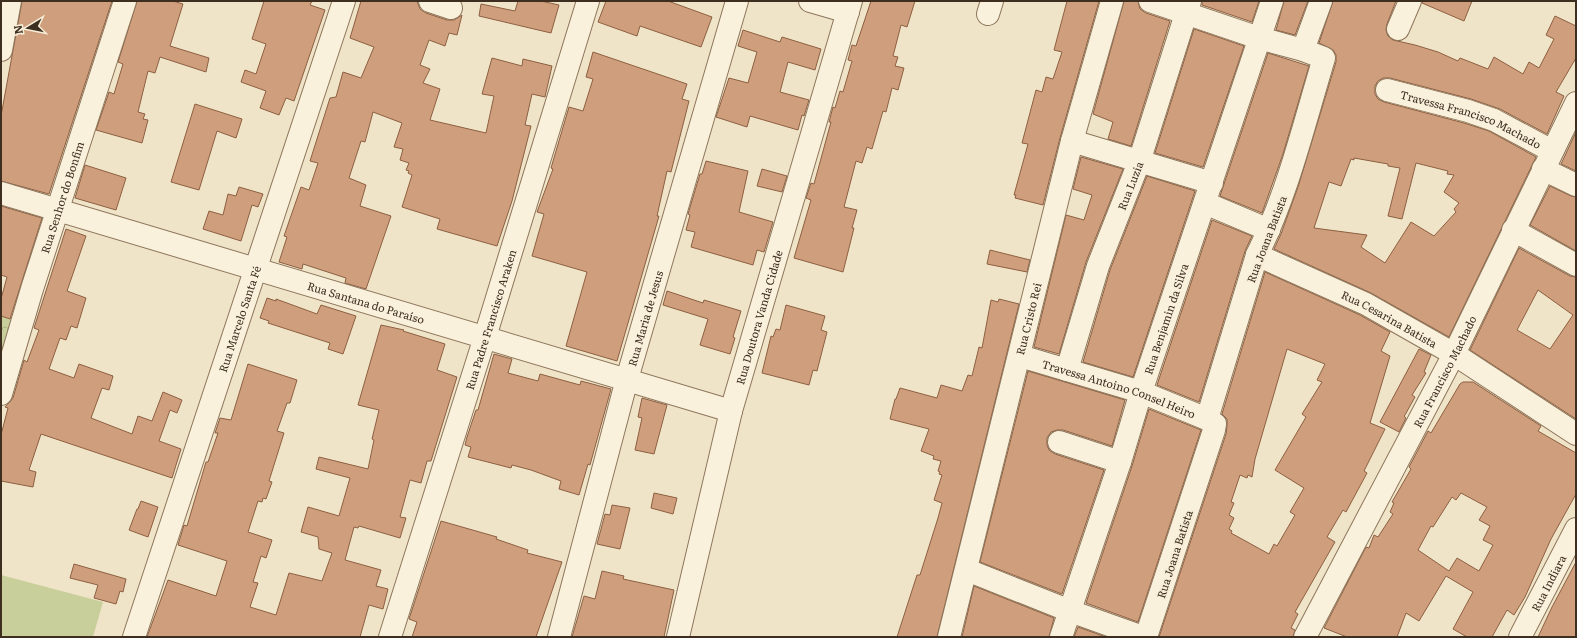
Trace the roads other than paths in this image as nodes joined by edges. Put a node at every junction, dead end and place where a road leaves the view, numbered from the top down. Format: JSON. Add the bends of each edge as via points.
{"nodes":[{"id":1,"x":10,"y":1,"type":"edge"},
{"id":2,"x":126,"y":1,"type":"edge"},
{"id":3,"x":344,"y":1,"type":"edge"},
{"id":4,"x":430,"y":1,"type":"edge"},
{"id":5,"x":588,"y":1,"type":"edge"},
{"id":6,"x":737,"y":1,"type":"edge"},
{"id":7,"x":810,"y":1,"type":"edge"},
{"id":8,"x":1112,"y":1,"type":"edge"},
{"id":9,"x":1150,"y":1,"type":"edge"},
{"id":10,"x":1272,"y":1,"type":"edge"},
{"id":11,"x":1321,"y":1,"type":"edge"},
{"id":12,"x":1410,"y":1,"type":"edge"},
{"id":13,"x":850,"y":6,"type":"edge"},
{"id":14,"x":1188,"y":7,"type":"edge"},
{"id":15,"x":451,"y":8,"type":"dead end"},
{"id":16,"x":1398,"y":29,"type":"dead end"},
{"id":17,"x":1259,"y":38,"type":"junction"},
{"id":18,"x":1,"y":50,"type":"edge"},
{"id":19,"x":1303,"y":50,"type":"junction"},
{"id":20,"x":1387,"y":90,"type":"dead end"},
{"id":21,"x":1576,"y":103,"type":"edge"},
{"id":22,"x":1072,"y":141,"type":"junction"},
{"id":23,"x":1548,"y":160,"type":"junction"},
{"id":24,"x":1139,"y":162,"type":"junction"},
{"id":25,"x":1212,"y":183,"type":"junction"},
{"id":26,"x":1576,"y":185,"type":"edge"},
{"id":27,"x":1,"y":193,"type":"edge"},
{"id":28,"x":1205,"y":204,"type":"junction"},
{"id":29,"x":59,"y":209,"type":"junction"},
{"id":30,"x":1269,"y":230,"type":"junction"},
{"id":31,"x":1513,"y":230,"type":"junction"},
{"id":32,"x":1257,"y":255,"type":"junction"},
{"id":33,"x":1576,"y":265,"type":"edge"},
{"id":34,"x":256,"y":269,"type":"junction"},
{"id":35,"x":485,"y":337,"type":"junction"},
{"id":36,"x":1454,"y":354,"type":"junction"},
{"id":37,"x":1020,"y":356,"type":"junction"},
{"id":38,"x":1067,"y":370,"type":"junction"},
{"id":39,"x":627,"y":379,"type":"junction"},
{"id":40,"x":1140,"y":392,"type":"junction"},
{"id":41,"x":1,"y":394,"type":"edge"},
{"id":42,"x":731,"y":410,"type":"junction"},
{"id":43,"x":1211,"y":423,"type":"junction"},
{"id":44,"x":1576,"y":434,"type":"edge"},
{"id":45,"x":1059,"y":442,"type":"dead end"},
{"id":46,"x":1120,"y":462,"type":"junction"},
{"id":47,"x":1576,"y":529,"type":"edge"},
{"id":48,"x":967,"y":570,"type":"junction"},
{"id":49,"x":1070,"y":611,"type":"junction"},
{"id":50,"x":134,"y":637,"type":"edge"},
{"id":51,"x":390,"y":637,"type":"edge"},
{"id":52,"x":559,"y":637,"type":"edge"},
{"id":53,"x":678,"y":637,"type":"edge"},
{"id":54,"x":950,"y":637,"type":"edge"},
{"id":55,"x":1061,"y":637,"type":"edge"},
{"id":56,"x":1143,"y":637,"type":"edge"},
{"id":57,"x":1146,"y":637,"type":"edge"},
{"id":58,"x":1306,"y":637,"type":"edge"},
{"id":59,"x":1520,"y":637,"type":"edge"}],
"edges":[{"from":1,"to":18,"type":"street"},
{"from":2,"to":29,"type":"street","name":"Rua Senhor do Bonfim"},
{"from":3,"to":34,"type":"street","name":"Rua Marcelo Santa Fé"},
{"from":4,"to":15,"type":"street"},
{"from":5,"to":35,"type":"street","name":"Rua Padre Francisco Araken"},
{"from":6,"to":39,"type":"street","name":"Rua Maria de Jesus"},
{"from":7,"to":13,"type":"street"},
{"from":8,"to":22,"type":"street","name":"Rua Cristo Rei"},
{"from":9,"to":14,"type":"street"},
{"from":10,"to":17,"type":"street","name":"Rua Benjamin da Silva"},
{"from":11,"to":19,"type":"street"},
{"from":12,"to":16,"type":"street"},
{"from":13,"to":42,"type":"street","name":"Rua Doutora Vanda Cidade"},
{"from":14,"to":17,"type":"street"},
{"from":14,"to":24,"type":"street","name":"Rua Luzia"},
{"from":17,"to":19,"type":"street"},
{"from":17,"to":25,"type":"street","name":"Rua Benjamin da Silva"},
{"from":19,"to":30,"type":"street","name":"Rua Joana Batista","via":[[1324,58],[1281,200]]},
{"from":20,"to":23,"type":"street","name":"Travessa Francisco Machado","via":[[1494,120]]},
{"from":21,"to":23,"type":"street","name":"Rua Francisco Machado"},
{"from":22,"to":24,"type":"street"},
{"from":22,"to":37,"type":"street","name":"Rua Cristo Rei"},
{"from":23,"to":26,"type":"street","name":"Travessa Francisco Machado"},
{"from":23,"to":31,"type":"street","name":"Rua Francisco Machado"},
{"from":24,"to":25,"type":"street"},
{"from":24,"to":38,"type":"street","name":"Rua Luzia","via":[[1098,266]]},
{"from":25,"to":28,"type":"street","name":"Rua Benjamin da Silva"},
{"from":27,"to":29,"type":"street","name":"Rua Santana do Paraíso"},
{"from":28,"to":30,"type":"street"},
{"from":28,"to":40,"type":"street","name":"Rua Benjamin da Silva"},
{"from":29,"to":34,"type":"street","name":"Rua Santana do Paraíso"},
{"from":29,"to":41,"type":"street","name":"Rua Senhor do Bonfim"},
{"from":30,"to":32,"type":"street","name":"Rua Joana Batista"},
{"from":31,"to":33,"type":"street"},
{"from":31,"to":36,"type":"street","name":"Rua Francisco Machado"},
{"from":32,"to":36,"type":"street","name":"Rua Cesarina Batista","via":[[1366,304]]},
{"from":32,"to":43,"type":"street","name":"Rua Joana Batista"},
{"from":34,"to":35,"type":"street","name":"Rua Santana do Paraíso"},
{"from":34,"to":50,"type":"street","name":"Rua Marcelo Santa Fé"},
{"from":35,"to":39,"type":"street","name":"Rua Santana do Paraíso"},
{"from":35,"to":51,"type":"street","name":"Rua Padre Francisco Araken"},
{"from":36,"to":44,"type":"street","name":"Rua Cesarina Batista"},
{"from":36,"to":58,"type":"street","name":"Rua Francisco Machado"},
{"from":37,"to":38,"type":"street","name":"Travessa Antoino Consel Heiro"},
{"from":37,"to":48,"type":"street","name":"Rua Cristo Rei"},
{"from":38,"to":40,"type":"street","name":"Travessa Antoino Consel Heiro"},
{"from":39,"to":42,"type":"street","name":"Rua Santana do Paraíso"},
{"from":39,"to":52,"type":"street","name":"Rua Maria de Jesus"},
{"from":40,"to":43,"type":"street","name":"Travessa Antoino Consel Heiro"},
{"from":40,"to":46,"type":"street","name":"Rua Benjamin da Silva"},
{"from":42,"to":53,"type":"street","name":"Rua Doutora Vanda Cidade"},
{"from":43,"to":57,"type":"street","name":"Rua Joana Batista"},
{"from":45,"to":46,"type":"street"},
{"from":46,"to":49,"type":"street","name":"Rua Benjamin da Silva"},
{"from":47,"to":59,"type":"street","name":"Rua Indiara"},
{"from":48,"to":49,"type":"street"},
{"from":48,"to":54,"type":"street","name":"Rua Cristo Rei"},
{"from":49,"to":55,"type":"street","name":"Rua Benjamin da Silva"},
{"from":49,"to":56,"type":"street"}]}
